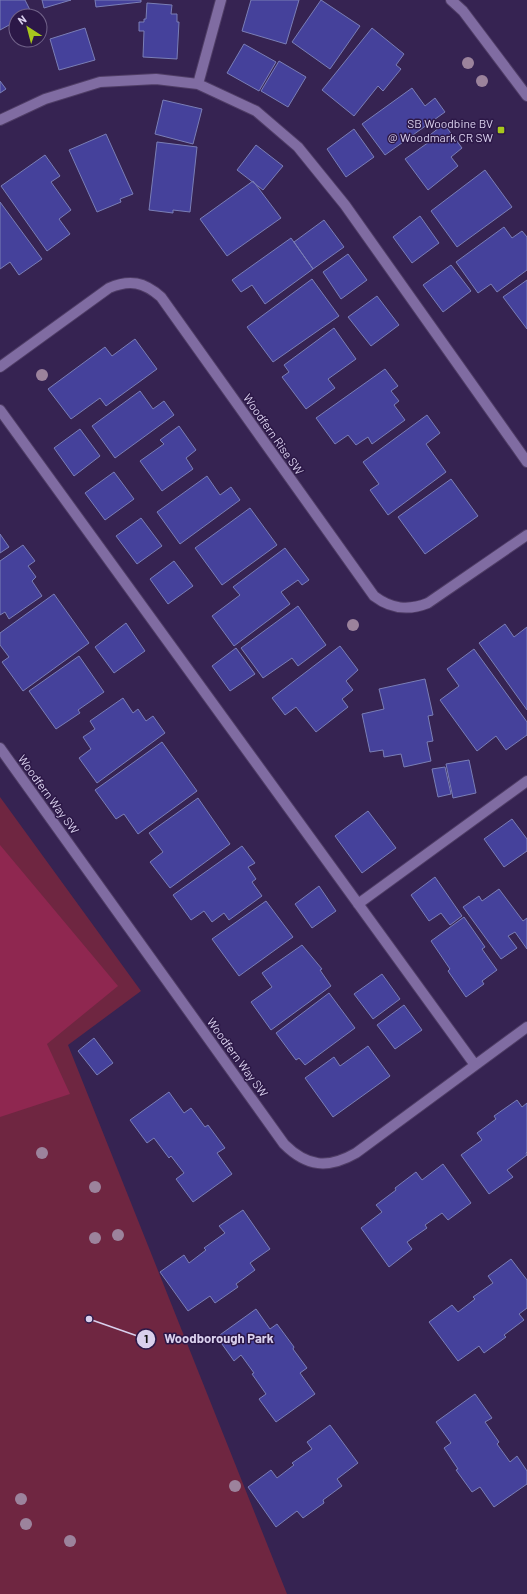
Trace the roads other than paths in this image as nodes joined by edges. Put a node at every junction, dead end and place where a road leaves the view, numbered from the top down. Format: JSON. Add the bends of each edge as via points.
{"nodes":[{"id":1,"x":221,"y":0,"type":"edge"},
{"id":2,"x":451,"y":0,"type":"edge"},
{"id":3,"x":198,"y":84,"type":"junction"},
{"id":4,"x":527,"y":96,"type":"edge"},
{"id":5,"x":0,"y":120,"type":"edge"},
{"id":6,"x":0,"y":367,"type":"edge"},
{"id":7,"x":0,"y":410,"type":"edge"},
{"id":8,"x":527,"y":462,"type":"edge"},
{"id":9,"x":527,"y":535,"type":"edge"},
{"id":10,"x":0,"y":748,"type":"edge"},
{"id":11,"x":527,"y":781,"type":"edge"},
{"id":12,"x":358,"y":904,"type":"junction"},
{"id":13,"x":527,"y":1027,"type":"edge"},
{"id":14,"x":475,"y":1065,"type":"junction"}],
"edges":[{"from":1,"to":3,"type":"street"},
{"from":2,"to":4,"type":"street","via":[[463,11]]},
{"from":3,"to":5,"type":"street","via":[[156,79],[100,82],[45,99]]},
{"from":3,"to":8,"type":"street","via":[[256,111],[298,147],[345,206]]},
{"from":6,"to":9,"type":"street","name":"Woodfern Rise SW","via":[[109,288],[126,283],[139,284],[151,288],[161,297],[374,596],[382,603],[405,609],[428,604]]},
{"from":7,"to":12,"type":"street"},
{"from":10,"to":14,"type":"street","name":"Woodfern Way SW","via":[[284,1144],[293,1153],[317,1164],[331,1164],[344,1160]]},
{"from":11,"to":12,"type":"street"},
{"from":12,"to":14,"type":"street"},
{"from":13,"to":14,"type":"street","name":"Woodfern Way SW"}]}
